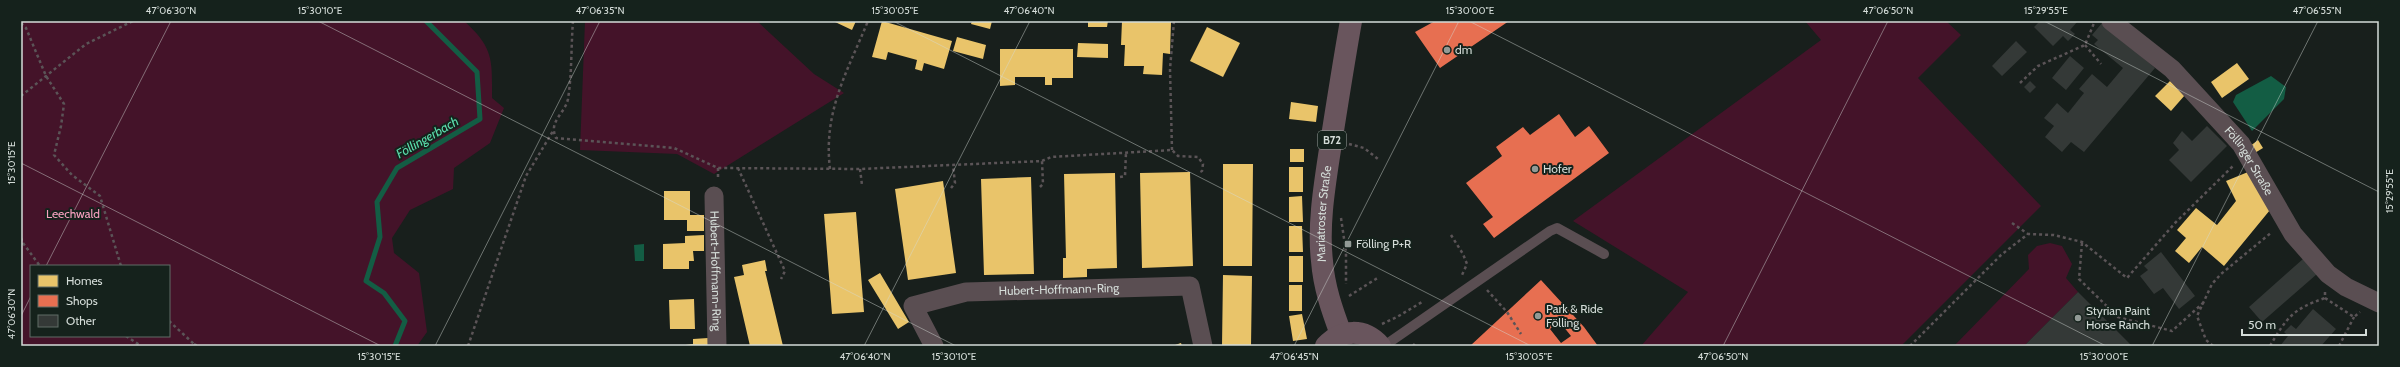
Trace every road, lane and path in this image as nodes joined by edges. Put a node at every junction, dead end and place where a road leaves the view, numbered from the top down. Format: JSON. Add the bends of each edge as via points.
{"nodes":[{"id":1,"x":133,"y":21,"type":"edge"},
{"id":2,"x":573,"y":21,"type":"edge"},
{"id":3,"x":868,"y":21,"type":"edge"},
{"id":4,"x":1174,"y":21,"type":"edge"},
{"id":5,"x":1351,"y":21,"type":"edge"},
{"id":6,"x":2094,"y":21,"type":"edge"},
{"id":7,"x":2110,"y":21,"type":"edge"},
{"id":8,"x":21,"y":23,"type":"edge"},
{"id":9,"x":2085,"y":45,"type":"junction"},
{"id":10,"x":2101,"y":64,"type":"dead end"},
{"id":11,"x":46,"y":76,"type":"junction"},
{"id":12,"x":2020,"y":83,"type":"dead end"},
{"id":13,"x":21,"y":96,"type":"edge"},
{"id":14,"x":553,"y":131,"type":"junction"},
{"id":15,"x":1332,"y":139,"type":"junction"},
{"id":16,"x":1172,"y":150,"type":"junction"},
{"id":17,"x":1126,"y":153,"type":"junction"},
{"id":18,"x":2247,"y":155,"type":"junction"},
{"id":19,"x":1378,"y":159,"type":"dead end"},
{"id":20,"x":1042,"y":161,"type":"junction"},
{"id":21,"x":953,"y":166,"type":"junction"},
{"id":22,"x":738,"y":168,"type":"junction"},
{"id":23,"x":830,"y":168,"type":"junction"},
{"id":24,"x":860,"y":169,"type":"junction"},
{"id":25,"x":1198,"y":173,"type":"dead end"},
{"id":26,"x":1120,"y":178,"type":"dead end"},
{"id":27,"x":862,"y":184,"type":"dead end"},
{"id":28,"x":1040,"y":187,"type":"dead end"},
{"id":29,"x":951,"y":188,"type":"dead end"},
{"id":30,"x":714,"y":196,"type":"dead end"},
{"id":31,"x":1340,"y":216,"type":"dead end"},
{"id":32,"x":2286,"y":221,"type":"junction"},
{"id":33,"x":2012,"y":223,"type":"dead end"},
{"id":34,"x":2028,"y":234,"type":"junction"},
{"id":35,"x":1450,"y":235,"type":"dead end"},
{"id":36,"x":21,"y":238,"type":"edge"},
{"id":37,"x":2082,"y":242,"type":"junction"},
{"id":38,"x":22,"y":243,"type":"edge"},
{"id":39,"x":1604,"y":254,"type":"dead end"},
{"id":40,"x":39,"y":265,"type":"edge"},
{"id":41,"x":121,"y":265,"type":"edge"},
{"id":42,"x":1379,"y":277,"type":"dead end"},
{"id":43,"x":1458,"y":278,"type":"dead end"},
{"id":44,"x":781,"y":279,"type":"dead end"},
{"id":45,"x":1478,"y":280,"type":"junction"},
{"id":46,"x":1345,"y":287,"type":"dead end"},
{"id":47,"x":1345,"y":294,"type":"dead end"},
{"id":48,"x":1428,"y":298,"type":"dead end"},
{"id":49,"x":2325,"y":298,"type":"dead end"},
{"id":50,"x":2203,"y":303,"type":"junction"},
{"id":51,"x":2379,"y":303,"type":"edge"},
{"id":52,"x":2354,"y":318,"type":"dead end"},
{"id":53,"x":170,"y":322,"type":"edge"},
{"id":54,"x":1521,"y":334,"type":"dead end"},
{"id":55,"x":1378,"y":336,"type":"edge"},
{"id":56,"x":128,"y":337,"type":"edge"},
{"id":57,"x":1334,"y":340,"type":"edge"},
{"id":58,"x":193,"y":345,"type":"edge"},
{"id":59,"x":141,"y":346,"type":"edge"},
{"id":60,"x":198,"y":346,"type":"edge"},
{"id":61,"x":468,"y":346,"type":"edge"},
{"id":62,"x":718,"y":346,"type":"edge"},
{"id":63,"x":934,"y":346,"type":"edge"},
{"id":64,"x":1203,"y":346,"type":"edge"},
{"id":65,"x":1384,"y":346,"type":"edge"},
{"id":66,"x":1910,"y":346,"type":"edge"},
{"id":67,"x":2213,"y":346,"type":"edge"},
{"id":68,"x":2270,"y":346,"type":"edge"},
{"id":69,"x":2338,"y":346,"type":"edge"}],
"edges":[{"from":1,"to":11,"type":"path","via":[[86,44]]},
{"from":2,"to":14,"type":"path","via":[[568,100],[556,120]]},
{"from":3,"to":23,"type":"path","via":[[832,109],[827,146]]},
{"from":4,"to":16,"type":"path","via":[[1170,69]]},
{"from":5,"to":15,"type":"main road","name":"Mariatroster Straße","number":"B72"},
{"from":6,"to":9,"type":"path"},
{"from":7,"to":18,"type":"street","name":"Föllinger Straße","via":[[2172,69]]},
{"from":8,"to":11,"type":"path","via":[[26,28]]},
{"from":9,"to":10,"type":"path"},
{"from":9,"to":12,"type":"path","via":[[2038,66]]},
{"from":11,"to":13,"type":"path"},
{"from":11,"to":41,"type":"path","via":[[64,104],[62,126],[54,155],[72,175],[100,196]]},
{"from":14,"to":22,"type":"path","via":[[556,138],[674,148],[718,168]]},
{"from":14,"to":61,"type":"path","via":[[526,176]]},
{"from":15,"to":19,"type":"path","via":[[1364,148]]},
{"from":15,"to":57,"type":"main road","name":"Mariatroster Straße","number":"B72","via":[[1323,206],[1321,260],[1331,306]]},
{"from":16,"to":17,"type":"path"},
{"from":16,"to":25,"type":"path","via":[[1178,156],[1198,157],[1203,164],[1202,171]]},
{"from":17,"to":20,"type":"path","via":[[1051,157]]},
{"from":17,"to":26,"type":"path","via":[[1125,176]]},
{"from":18,"to":32,"type":"street","name":"Föllinger Straße"},
{"from":18,"to":37,"type":"path","via":[[2226,171],[2175,223],[2127,278]]},
{"from":20,"to":21,"type":"path"},
{"from":20,"to":28,"type":"path","via":[[1043,184]]},
{"from":21,"to":24,"type":"path"},
{"from":21,"to":29,"type":"path","via":[[955,183]]},
{"from":22,"to":23,"type":"path"},
{"from":22,"to":44,"type":"path","via":[[785,271]]},
{"from":23,"to":24,"type":"path"},
{"from":24,"to":27,"type":"path"},
{"from":30,"to":62,"type":"street","name":"Hubert-Hoffmann-Ring"},
{"from":31,"to":46,"type":"path","via":[[1346,252]]},
{"from":32,"to":50,"type":"path","via":[[2221,274],[2212,284]]},
{"from":32,"to":51,"type":"street","name":"Föllinger Straße","via":[[2293,234],[2328,274],[2346,287]]},
{"from":33,"to":34,"type":"path"},
{"from":34,"to":37,"type":"path","via":[[2054,235]]},
{"from":34,"to":66,"type":"path","via":[[2001,255]]},
{"from":35,"to":43,"type":"path","via":[[1467,264],[1463,274]]},
{"from":36,"to":38,"type":"path"},
{"from":37,"to":50,"type":"path","via":[[2079,279],[2118,317],[2172,331]]},
{"from":38,"to":40,"type":"path"},
{"from":39,"to":45,"type":"lane","via":[[1557,228]]},
{"from":42,"to":47,"type":"path","via":[[1349,295],[1346,300]]},
{"from":45,"to":54,"type":"path","via":[[1507,312]]},
{"from":45,"to":65,"type":"lane"},
{"from":48,"to":55,"type":"path","via":[[1398,317]]},
{"from":49,"to":68,"type":"path","via":[[2302,306],[2282,325]]},
{"from":50,"to":67,"type":"path","via":[[2197,316],[2206,340]]},
{"from":52,"to":69,"type":"path"},
{"from":53,"to":58,"type":"path"},
{"from":55,"to":57,"type":"main road","name":"Mariatroster Straße","number":"B72","via":[[1374,339],[1353,332]]},
{"from":56,"to":59,"type":"path"},
{"from":58,"to":60,"type":"path"},
{"from":63,"to":64,"type":"street","name":"Hubert-Hoffmann-Ring","via":[[913,306],[966,292],[1190,286]]}]}
